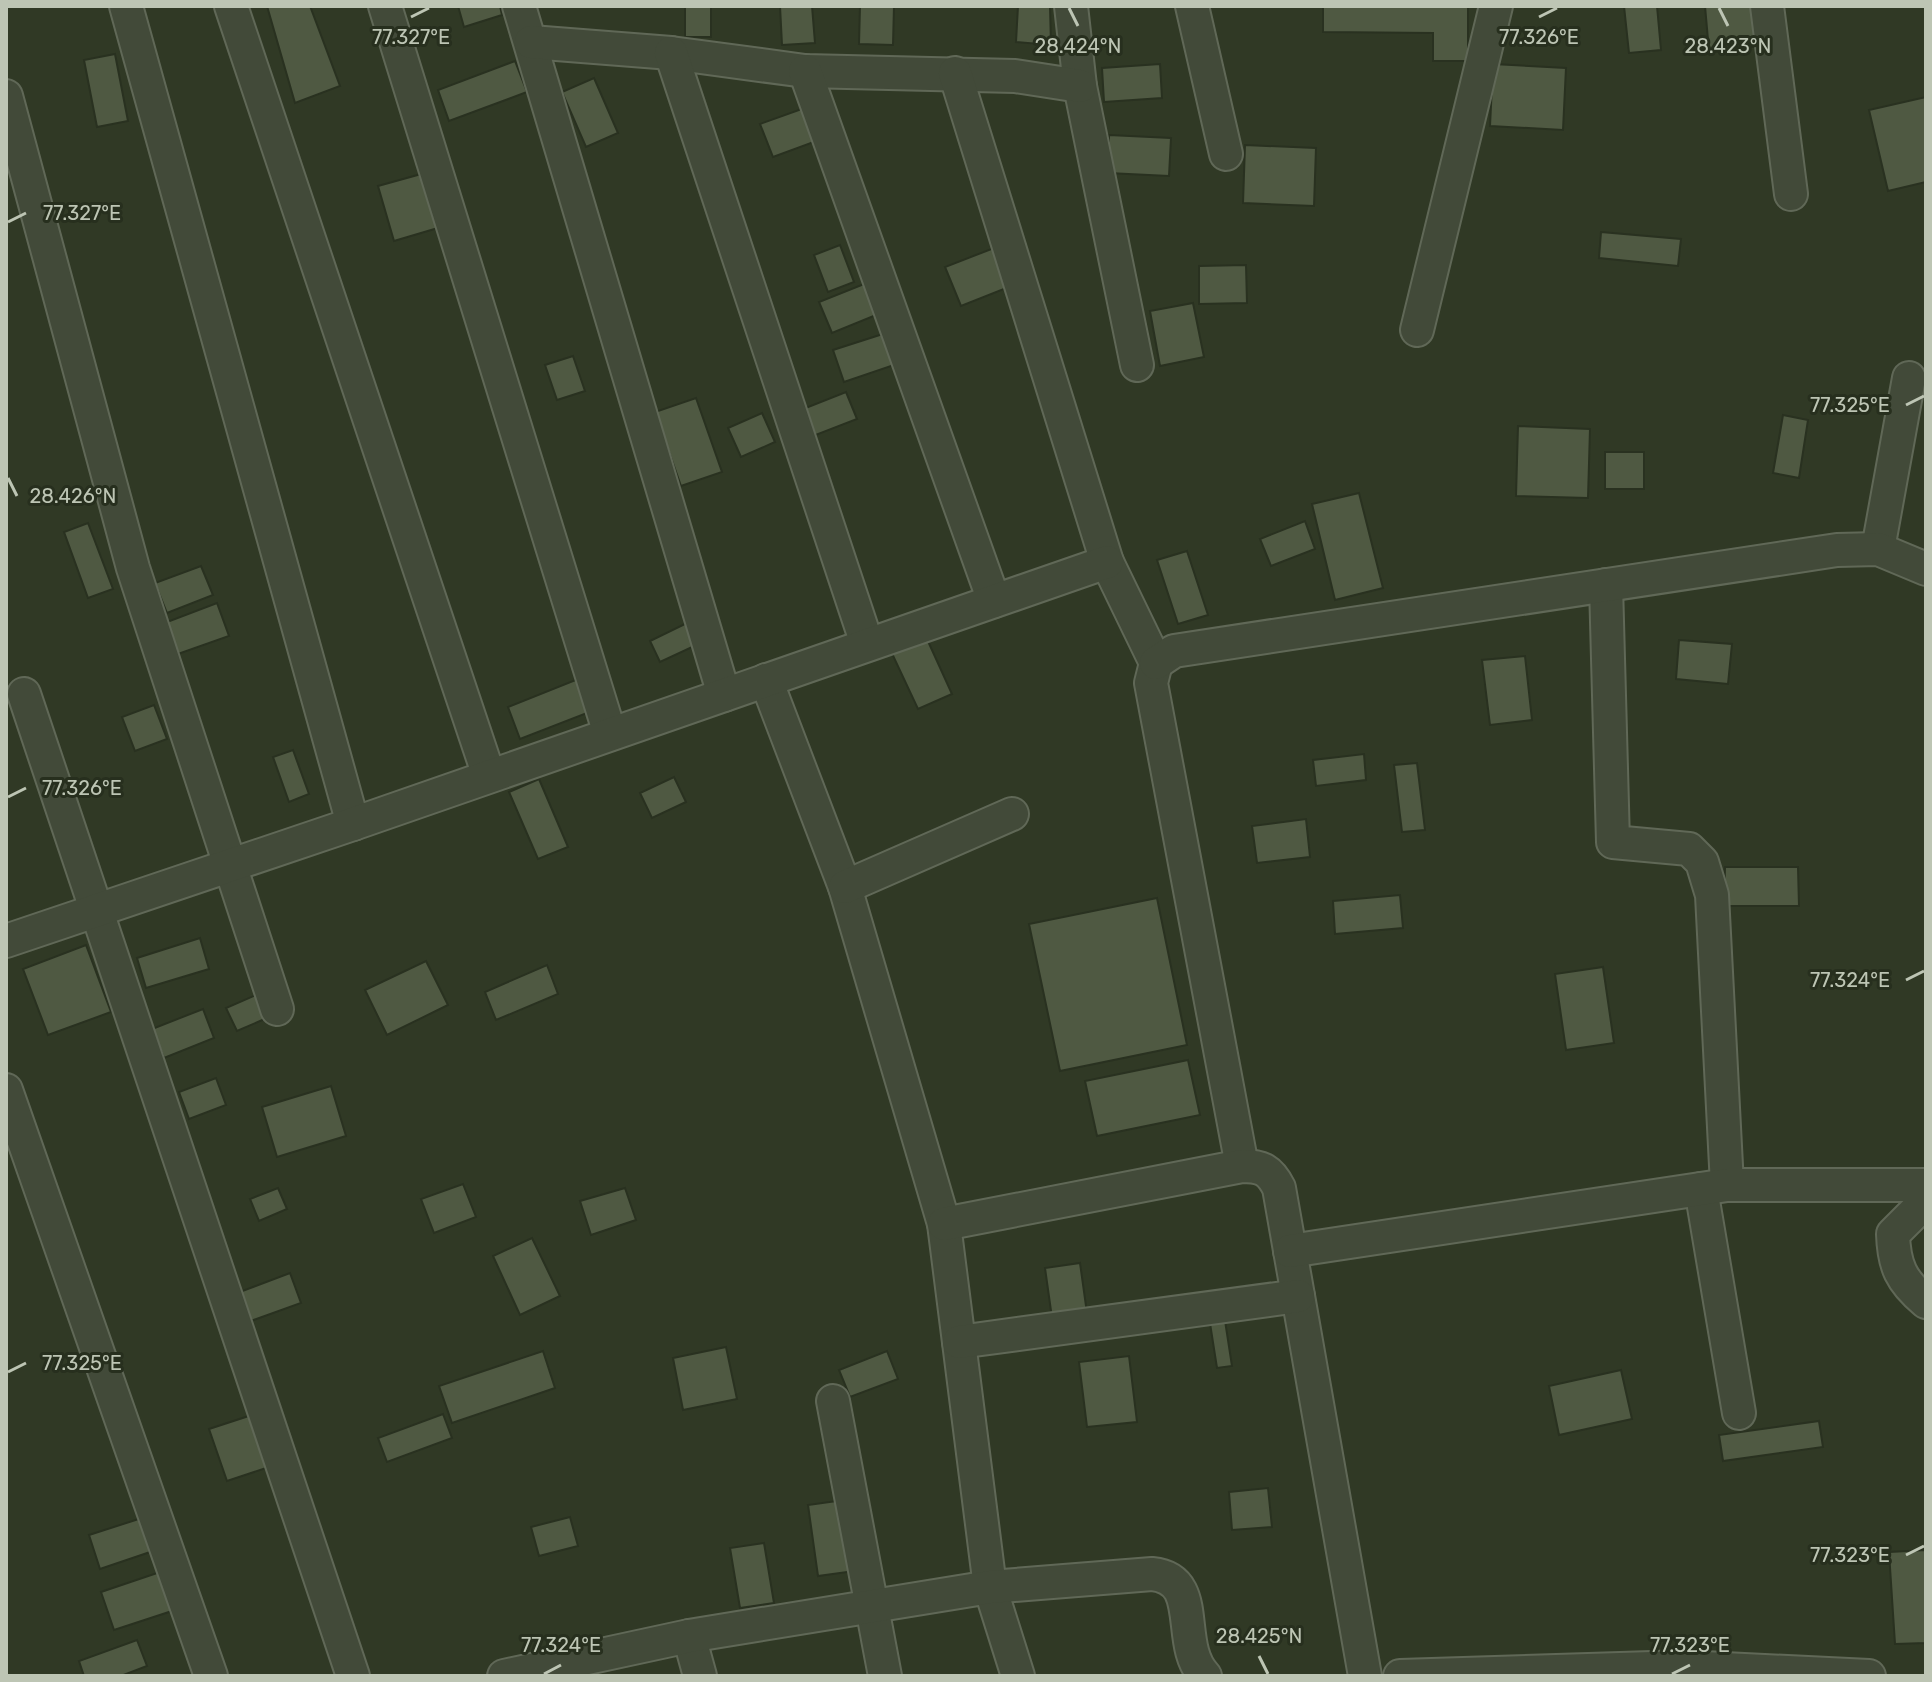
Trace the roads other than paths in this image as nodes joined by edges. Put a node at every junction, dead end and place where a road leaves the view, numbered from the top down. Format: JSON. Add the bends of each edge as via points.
{"nodes":[{"id":1,"x":126,"y":6,"type":"edge"},
{"id":2,"x":231,"y":6,"type":"edge"},
{"id":3,"x":385,"y":6,"type":"edge"},
{"id":4,"x":519,"y":6,"type":"edge"},
{"id":5,"x":1071,"y":6,"type":"edge"},
{"id":6,"x":1192,"y":6,"type":"edge"},
{"id":7,"x":1496,"y":6,"type":"edge"},
{"id":8,"x":1767,"y":6,"type":"edge"},
{"id":9,"x":531,"y":42,"type":"junction"},
{"id":10,"x":671,"y":53,"type":"junction"},
{"id":11,"x":805,"y":71,"type":"junction"},
{"id":12,"x":955,"y":73,"type":"junction"},
{"id":13,"x":1080,"y":86,"type":"junction"},
{"id":14,"x":6,"y":96,"type":"edge"},
{"id":15,"x":1226,"y":154,"type":"dead end"},
{"id":16,"x":1791,"y":194,"type":"dead end"},
{"id":17,"x":1417,"y":330,"type":"dead end"},
{"id":18,"x":1137,"y":365,"type":"dead end"},
{"id":19,"x":1909,"y":378,"type":"dead end"},
{"id":20,"x":1878,"y":549,"type":"junction"},
{"id":21,"x":1107,"y":562,"type":"junction"},
{"id":22,"x":1926,"y":569,"type":"edge"},
{"id":23,"x":1606,"y":585,"type":"junction"},
{"id":24,"x":994,"y":601,"type":"junction"},
{"id":25,"x":867,"y":644,"type":"junction"},
{"id":26,"x":1156,"y":663,"type":"junction"},
{"id":27,"x":766,"y":680,"type":"junction"},
{"id":28,"x":24,"y":694,"type":"dead end"},
{"id":29,"x":724,"y":695,"type":"junction"},
{"id":30,"x":610,"y":734,"type":"junction"},
{"id":31,"x":489,"y":776,"type":"junction"},
{"id":32,"x":1012,"y":814,"type":"dead end"},
{"id":33,"x":353,"y":824,"type":"junction"},
{"id":34,"x":231,"y":866,"type":"junction"},
{"id":35,"x":845,"y":887,"type":"junction"},
{"id":36,"x":94,"y":910,"type":"junction"},
{"id":37,"x":6,"y":941,"type":"edge"},
{"id":38,"x":277,"y":1009,"type":"dead end"},
{"id":39,"x":6,"y":1090,"type":"edge"},
{"id":40,"x":1242,"y":1166,"type":"junction"},
{"id":41,"x":1926,"y":1185,"type":"edge"},
{"id":42,"x":1714,"y":1187,"type":"junction"},
{"id":43,"x":1926,"y":1201,"type":"edge"},
{"id":44,"x":944,"y":1224,"type":"junction"},
{"id":45,"x":1290,"y":1251,"type":"junction"},
{"id":46,"x":1298,"y":1296,"type":"junction"},
{"id":47,"x":1926,"y":1302,"type":"edge"},
{"id":48,"x":959,"y":1342,"type":"junction"},
{"id":49,"x":833,"y":1401,"type":"dead end"},
{"id":50,"x":1739,"y":1413,"type":"dead end"},
{"id":51,"x":990,"y":1587,"type":"junction"},
{"id":52,"x":872,"y":1609,"type":"junction"},
{"id":53,"x":689,"y":1636,"type":"junction"},
{"id":54,"x":211,"y":1676,"type":"edge"},
{"id":55,"x":353,"y":1676,"type":"edge"},
{"id":56,"x":504,"y":1676,"type":"edge"},
{"id":57,"x":700,"y":1676,"type":"edge"},
{"id":58,"x":885,"y":1676,"type":"edge"},
{"id":59,"x":1018,"y":1676,"type":"edge"},
{"id":60,"x":1205,"y":1676,"type":"edge"},
{"id":61,"x":1365,"y":1676,"type":"edge"},
{"id":62,"x":1400,"y":1676,"type":"edge"},
{"id":63,"x":1862,"y":1676,"type":"edge"},
{"id":64,"x":1869,"y":1676,"type":"edge"}],
"edges":[{"from":1,"to":33,"type":"street"},
{"from":2,"to":31,"type":"street"},
{"from":3,"to":30,"type":"street"},
{"from":4,"to":9,"type":"street"},
{"from":5,"to":13,"type":"street"},
{"from":6,"to":15,"type":"street"},
{"from":7,"to":17,"type":"street"},
{"from":8,"to":16,"type":"street"},
{"from":9,"to":10,"type":"street"},
{"from":9,"to":29,"type":"street"},
{"from":10,"to":11,"type":"street"},
{"from":10,"to":25,"type":"street"},
{"from":11,"to":12,"type":"street"},
{"from":11,"to":24,"type":"street"},
{"from":12,"to":13,"type":"street"},
{"from":12,"to":21,"type":"street"},
{"from":13,"to":18,"type":"street"},
{"from":14,"to":34,"type":"street","via":[[133,568]]},
{"from":19,"to":20,"type":"street"},
{"from":20,"to":22,"type":"street"},
{"from":20,"to":23,"type":"street","via":[[1837,550]]},
{"from":21,"to":24,"type":"street"},
{"from":21,"to":26,"type":"street"},
{"from":23,"to":26,"type":"street","via":[[1174,651]]},
{"from":23,"to":42,"type":"street","via":[[1613,842],[1689,849],[1702,862],[1712,895]]},
{"from":24,"to":25,"type":"street"},
{"from":25,"to":27,"type":"street"},
{"from":26,"to":40,"type":"street","via":[[1151,683]]},
{"from":27,"to":29,"type":"street"},
{"from":27,"to":35,"type":"street"},
{"from":28,"to":36,"type":"street"},
{"from":29,"to":30,"type":"street"},
{"from":30,"to":31,"type":"street"},
{"from":31,"to":33,"type":"street"},
{"from":32,"to":35,"type":"street"},
{"from":33,"to":34,"type":"street"},
{"from":34,"to":36,"type":"street"},
{"from":34,"to":38,"type":"street"},
{"from":35,"to":44,"type":"street"},
{"from":36,"to":37,"type":"street"},
{"from":36,"to":55,"type":"street"},
{"from":39,"to":54,"type":"street"},
{"from":40,"to":44,"type":"street"},
{"from":40,"to":45,"type":"street","via":[[1272,1173]]},
{"from":41,"to":42,"type":"street"},
{"from":42,"to":45,"type":"street"},
{"from":42,"to":50,"type":"street"},
{"from":43,"to":47,"type":"street","via":[[1893,1234],[1894,1265],[1906,1286]]},
{"from":44,"to":48,"type":"street"},
{"from":45,"to":46,"type":"street"},
{"from":46,"to":48,"type":"street"},
{"from":46,"to":61,"type":"street"},
{"from":48,"to":51,"type":"street"},
{"from":49,"to":52,"type":"street"},
{"from":51,"to":52,"type":"street"},
{"from":51,"to":59,"type":"street"},
{"from":51,"to":60,"type":"street","via":[[1169,1575],[1185,1601],[1194,1665]]},
{"from":52,"to":53,"type":"street"},
{"from":52,"to":58,"type":"street"},
{"from":53,"to":56,"type":"street"},
{"from":53,"to":57,"type":"street"},
{"from":62,"to":63,"type":"street","via":[[1684,1667]]},
{"from":63,"to":64,"type":"street"}]}
